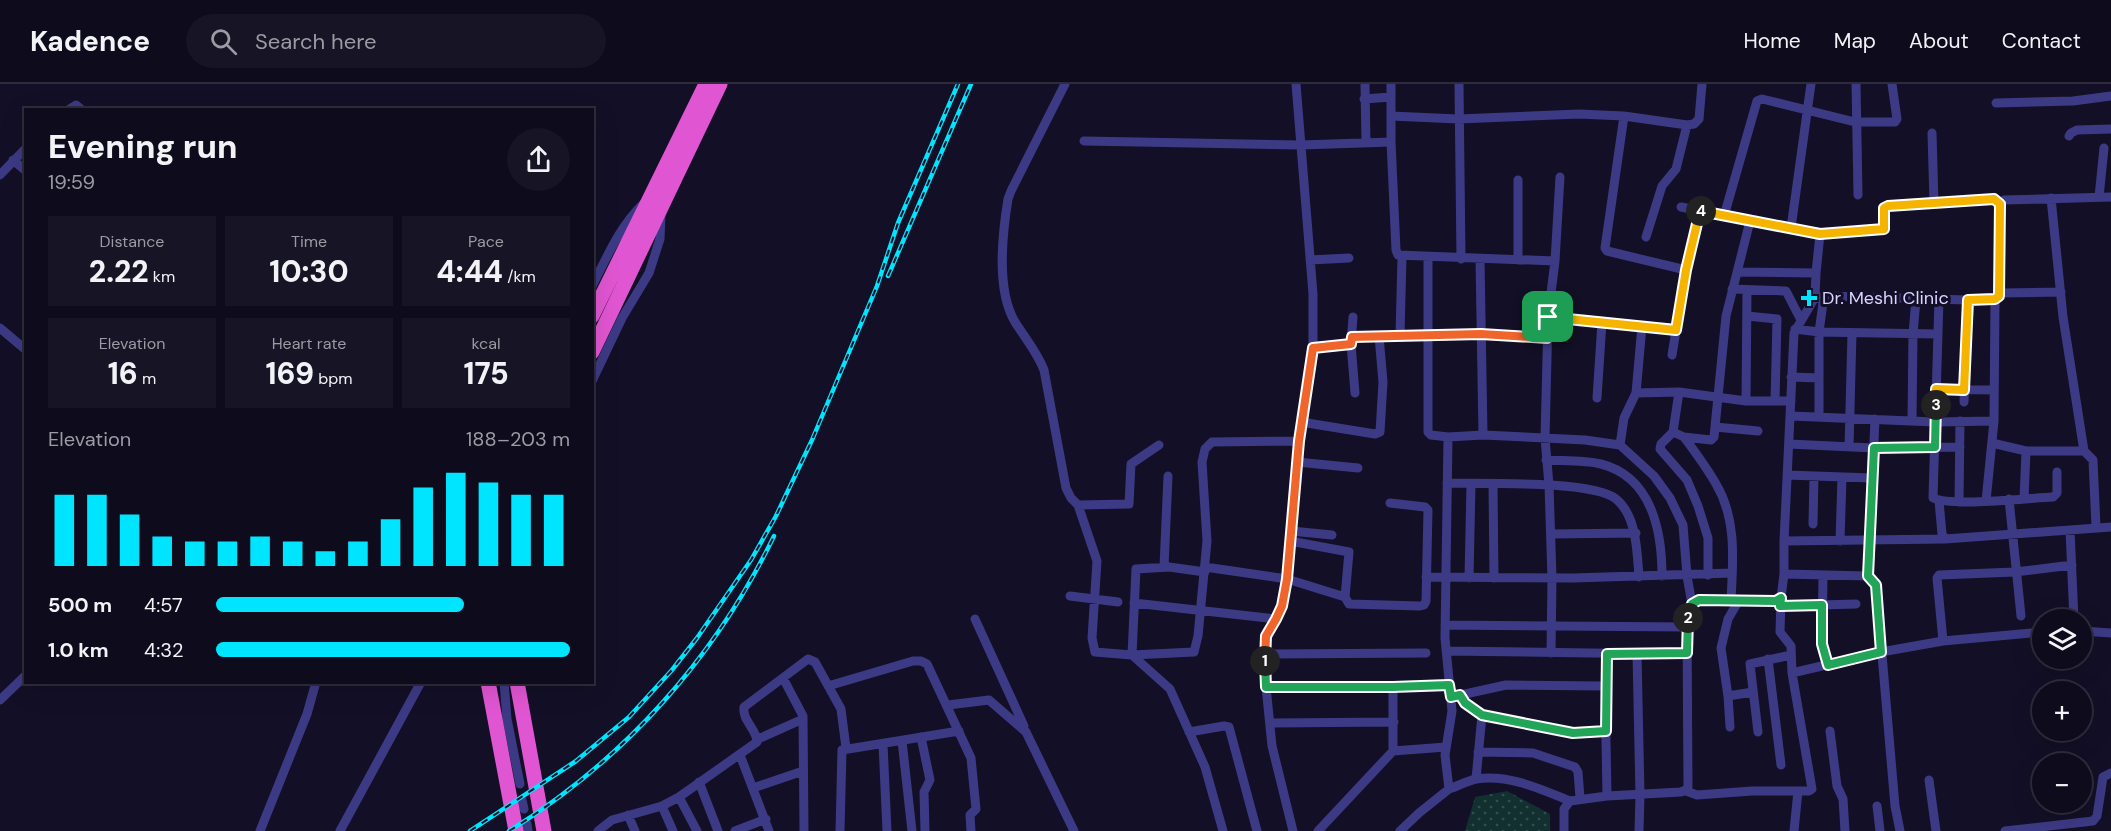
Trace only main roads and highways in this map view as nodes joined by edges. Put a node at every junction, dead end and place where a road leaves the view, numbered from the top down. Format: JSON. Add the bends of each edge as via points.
{"nodes":[{"id":1,"x":706,"y":84,"type":"edge"},
{"id":2,"x":720,"y":84,"type":"edge"},
{"id":3,"x":657,"y":200,"type":"junction"},
{"id":4,"x":594,"y":312,"type":"edge"},
{"id":5,"x":594,"y":347,"type":"edge"},
{"id":6,"x":488,"y":684,"type":"edge"},
{"id":7,"x":517,"y":684,"type":"edge"},
{"id":8,"x":524,"y":829,"type":"edge"},
{"id":9,"x":544,"y":831,"type":"edge"}],
"edges":[{"from":1,"to":3,"type":"highway"},
{"from":2,"to":3,"type":"highway"},
{"from":3,"to":4,"type":"highway"},
{"from":3,"to":5,"type":"highway"},
{"from":6,"to":8,"type":"highway"},
{"from":7,"to":9,"type":"highway"}]}
